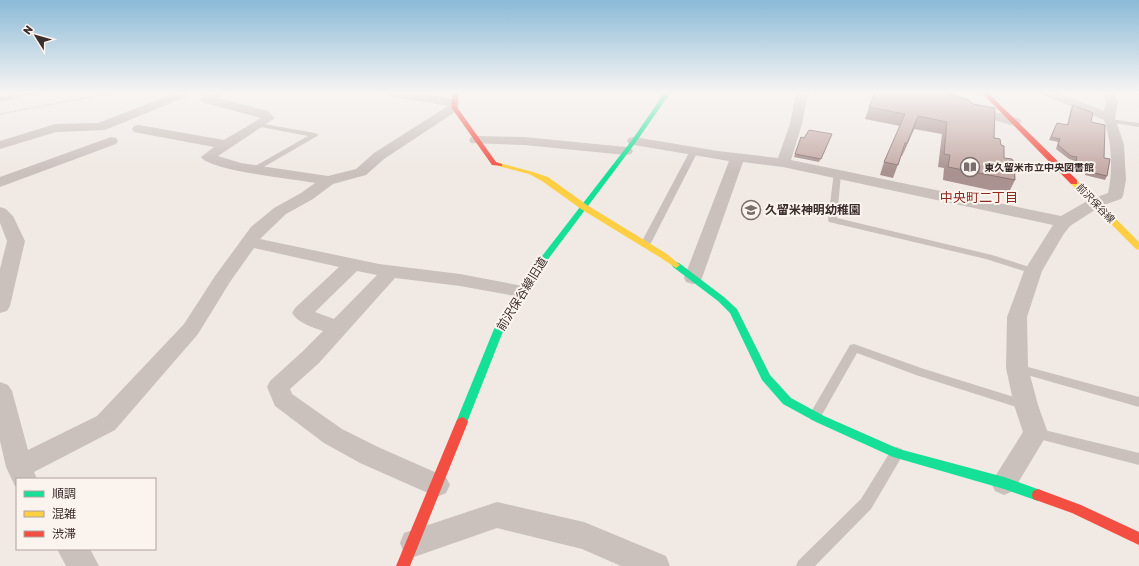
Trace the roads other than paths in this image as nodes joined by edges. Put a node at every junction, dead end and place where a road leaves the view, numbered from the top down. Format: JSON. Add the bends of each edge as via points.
{"nodes":[{"id":1,"x":122,"y":118,"type":"edge"},
{"id":2,"x":268,"y":118,"type":"edge"},
{"id":3,"x":431,"y":118,"type":"edge"},
{"id":4,"x":464,"y":118,"type":"edge"},
{"id":5,"x":649,"y":118,"type":"edge"},
{"id":6,"x":797,"y":118,"type":"edge"},
{"id":7,"x":1002,"y":118,"type":"edge"},
{"id":8,"x":1011,"y":118,"type":"edge"},
{"id":9,"x":1105,"y":118,"type":"edge"},
{"id":10,"x":1109,"y":120,"type":"junction"},
{"id":11,"x":1015,"y":122,"type":"junction"},
{"id":12,"x":258,"y":125,"type":"junction"},
{"id":13,"x":1139,"y":125,"type":"edge"},
{"id":14,"x":140,"y":129,"type":"dead end"},
{"id":15,"x":476,"y":140,"type":"junction"},
{"id":16,"x":111,"y":141,"type":"dead end"},
{"id":17,"x":0,"y":145,"type":"edge"},
{"id":18,"x":226,"y":145,"type":"junction"},
{"id":19,"x":630,"y":146,"type":"junction"},
{"id":20,"x":694,"y":151,"type":"junction"},
{"id":21,"x":737,"y":158,"type":"junction"},
{"id":22,"x":783,"y":163,"type":"junction"},
{"id":23,"x":255,"y":170,"type":"junction"},
{"id":24,"x":837,"y":174,"type":"junction"},
{"id":25,"x":328,"y":181,"type":"junction"},
{"id":26,"x":0,"y":182,"type":"edge"},
{"id":27,"x":1095,"y":202,"type":"junction"},
{"id":28,"x":584,"y":207,"type":"junction"},
{"id":29,"x":0,"y":212,"type":"edge"},
{"id":30,"x":1064,"y":222,"type":"junction"},
{"id":31,"x":249,"y":242,"type":"junction"},
{"id":32,"x":646,"y":244,"type":"junction"},
{"id":33,"x":1139,"y":247,"type":"edge"},
{"id":34,"x":353,"y":264,"type":"junction"},
{"id":35,"x":5,"y":265,"type":"edge"},
{"id":36,"x":391,"y":271,"type":"junction"},
{"id":37,"x":1033,"y":271,"type":"junction"},
{"id":38,"x":693,"y":278,"type":"junction"},
{"id":39,"x":2,"y":289,"type":"edge"},
{"id":40,"x":521,"y":291,"type":"junction"},
{"id":41,"x":0,"y":306,"type":"edge"},
{"id":42,"x":338,"y":328,"type":"junction"},
{"id":43,"x":1017,"y":368,"type":"junction"},
{"id":44,"x":0,"y":391,"type":"edge"},
{"id":45,"x":1139,"y":402,"type":"edge"},
{"id":46,"x":1026,"y":405,"type":"junction"},
{"id":47,"x":815,"y":416,"type":"junction"},
{"id":48,"x":1036,"y":433,"type":"junction"},
{"id":49,"x":897,"y":453,"type":"junction"},
{"id":50,"x":1139,"y":459,"type":"edge"},
{"id":51,"x":22,"y":473,"type":"edge"},
{"id":52,"x":1004,"y":483,"type":"junction"},
{"id":53,"x":438,"y":484,"type":"junction"},
{"id":54,"x":1139,"y":539,"type":"edge"},
{"id":55,"x":73,"y":550,"type":"edge"},
{"id":56,"x":408,"y":555,"type":"edge"},
{"id":57,"x":84,"y":566,"type":"edge"},
{"id":58,"x":655,"y":566,"type":"edge"},
{"id":59,"x":804,"y":566,"type":"edge"}],
"edges":[{"from":1,"to":17,"type":"street","via":[[100,127],[55,128]]},
{"from":2,"to":12,"type":"street"},
{"from":3,"to":25,"type":"street","via":[[361,172]]},
{"from":4,"to":15,"type":"street"},
{"from":5,"to":19,"type":"street","name":"前沢保谷線旧道"},
{"from":6,"to":22,"type":"street"},
{"from":7,"to":11,"type":"street"},
{"from":8,"to":11,"type":"street","name":"前沢保谷線"},
{"from":9,"to":10,"type":"street"},
{"from":10,"to":13,"type":"lane"},
{"from":10,"to":27,"type":"street","via":[[1117,145],[1118,180],[1115,196]]},
{"from":11,"to":27,"type":"street","name":"前沢保谷線"},
{"from":12,"to":18,"type":"street"},
{"from":12,"to":23,"type":"lane","via":[[315,135]]},
{"from":14,"to":18,"type":"street"},
{"from":15,"to":19,"type":"street"},
{"from":15,"to":28,"type":"street","via":[[494,164],[546,179]]},
{"from":16,"to":26,"type":"street"},
{"from":18,"to":23,"type":"street","via":[[208,157]]},
{"from":19,"to":20,"type":"street"},
{"from":19,"to":28,"type":"street","name":"前沢保谷線旧道"},
{"from":20,"to":21,"type":"street"},
{"from":20,"to":32,"type":"lane"},
{"from":21,"to":22,"type":"street"},
{"from":21,"to":38,"type":"street"},
{"from":22,"to":24,"type":"street"},
{"from":23,"to":25,"type":"street"},
{"from":24,"to":30,"type":"street"},
{"from":24,"to":37,"type":"lane","via":[[832,220],[989,257]]},
{"from":25,"to":31,"type":"street","via":[[280,211],[257,231]]},
{"from":27,"to":30,"type":"street"},
{"from":27,"to":33,"type":"street","name":"前沢保谷線"},
{"from":28,"to":32,"type":"street"},
{"from":28,"to":40,"type":"street","name":"前沢保谷線旧道"},
{"from":29,"to":35,"type":"street","via":[[7,220],[16,241]]},
{"from":30,"to":37,"type":"street"},
{"from":31,"to":34,"type":"street"},
{"from":31,"to":51,"type":"street","via":[[191,329],[106,423]]},
{"from":32,"to":38,"type":"street"},
{"from":34,"to":36,"type":"street"},
{"from":34,"to":42,"type":"street","via":[[302,313]]},
{"from":35,"to":39,"type":"street"},
{"from":36,"to":40,"type":"street"},
{"from":36,"to":42,"type":"street"},
{"from":37,"to":43,"type":"street","via":[[1017,317]]},
{"from":38,"to":47,"type":"street","via":[[734,311],[766,377],[788,401]]},
{"from":39,"to":41,"type":"street"},
{"from":40,"to":53,"type":"street","name":"前沢保谷線旧道","via":[[499,329]]},
{"from":42,"to":53,"type":"street","via":[[278,387],[283,400],[333,436],[369,455]]},
{"from":43,"to":45,"type":"lane"},
{"from":43,"to":46,"type":"street"},
{"from":44,"to":51,"type":"street"},
{"from":46,"to":47,"type":"lane","via":[[920,372],[854,348]]},
{"from":46,"to":48,"type":"street"},
{"from":47,"to":49,"type":"street"},
{"from":48,"to":50,"type":"lane"},
{"from":48,"to":52,"type":"street"},
{"from":49,"to":52,"type":"street"},
{"from":49,"to":59,"type":"lane","via":[[866,504]]},
{"from":52,"to":54,"type":"street","via":[[1060,502]]},
{"from":53,"to":56,"type":"street","name":"前沢保谷線旧道"},
{"from":55,"to":57,"type":"street"},
{"from":56,"to":58,"type":"street","via":[[497,515],[584,536]]}]}
